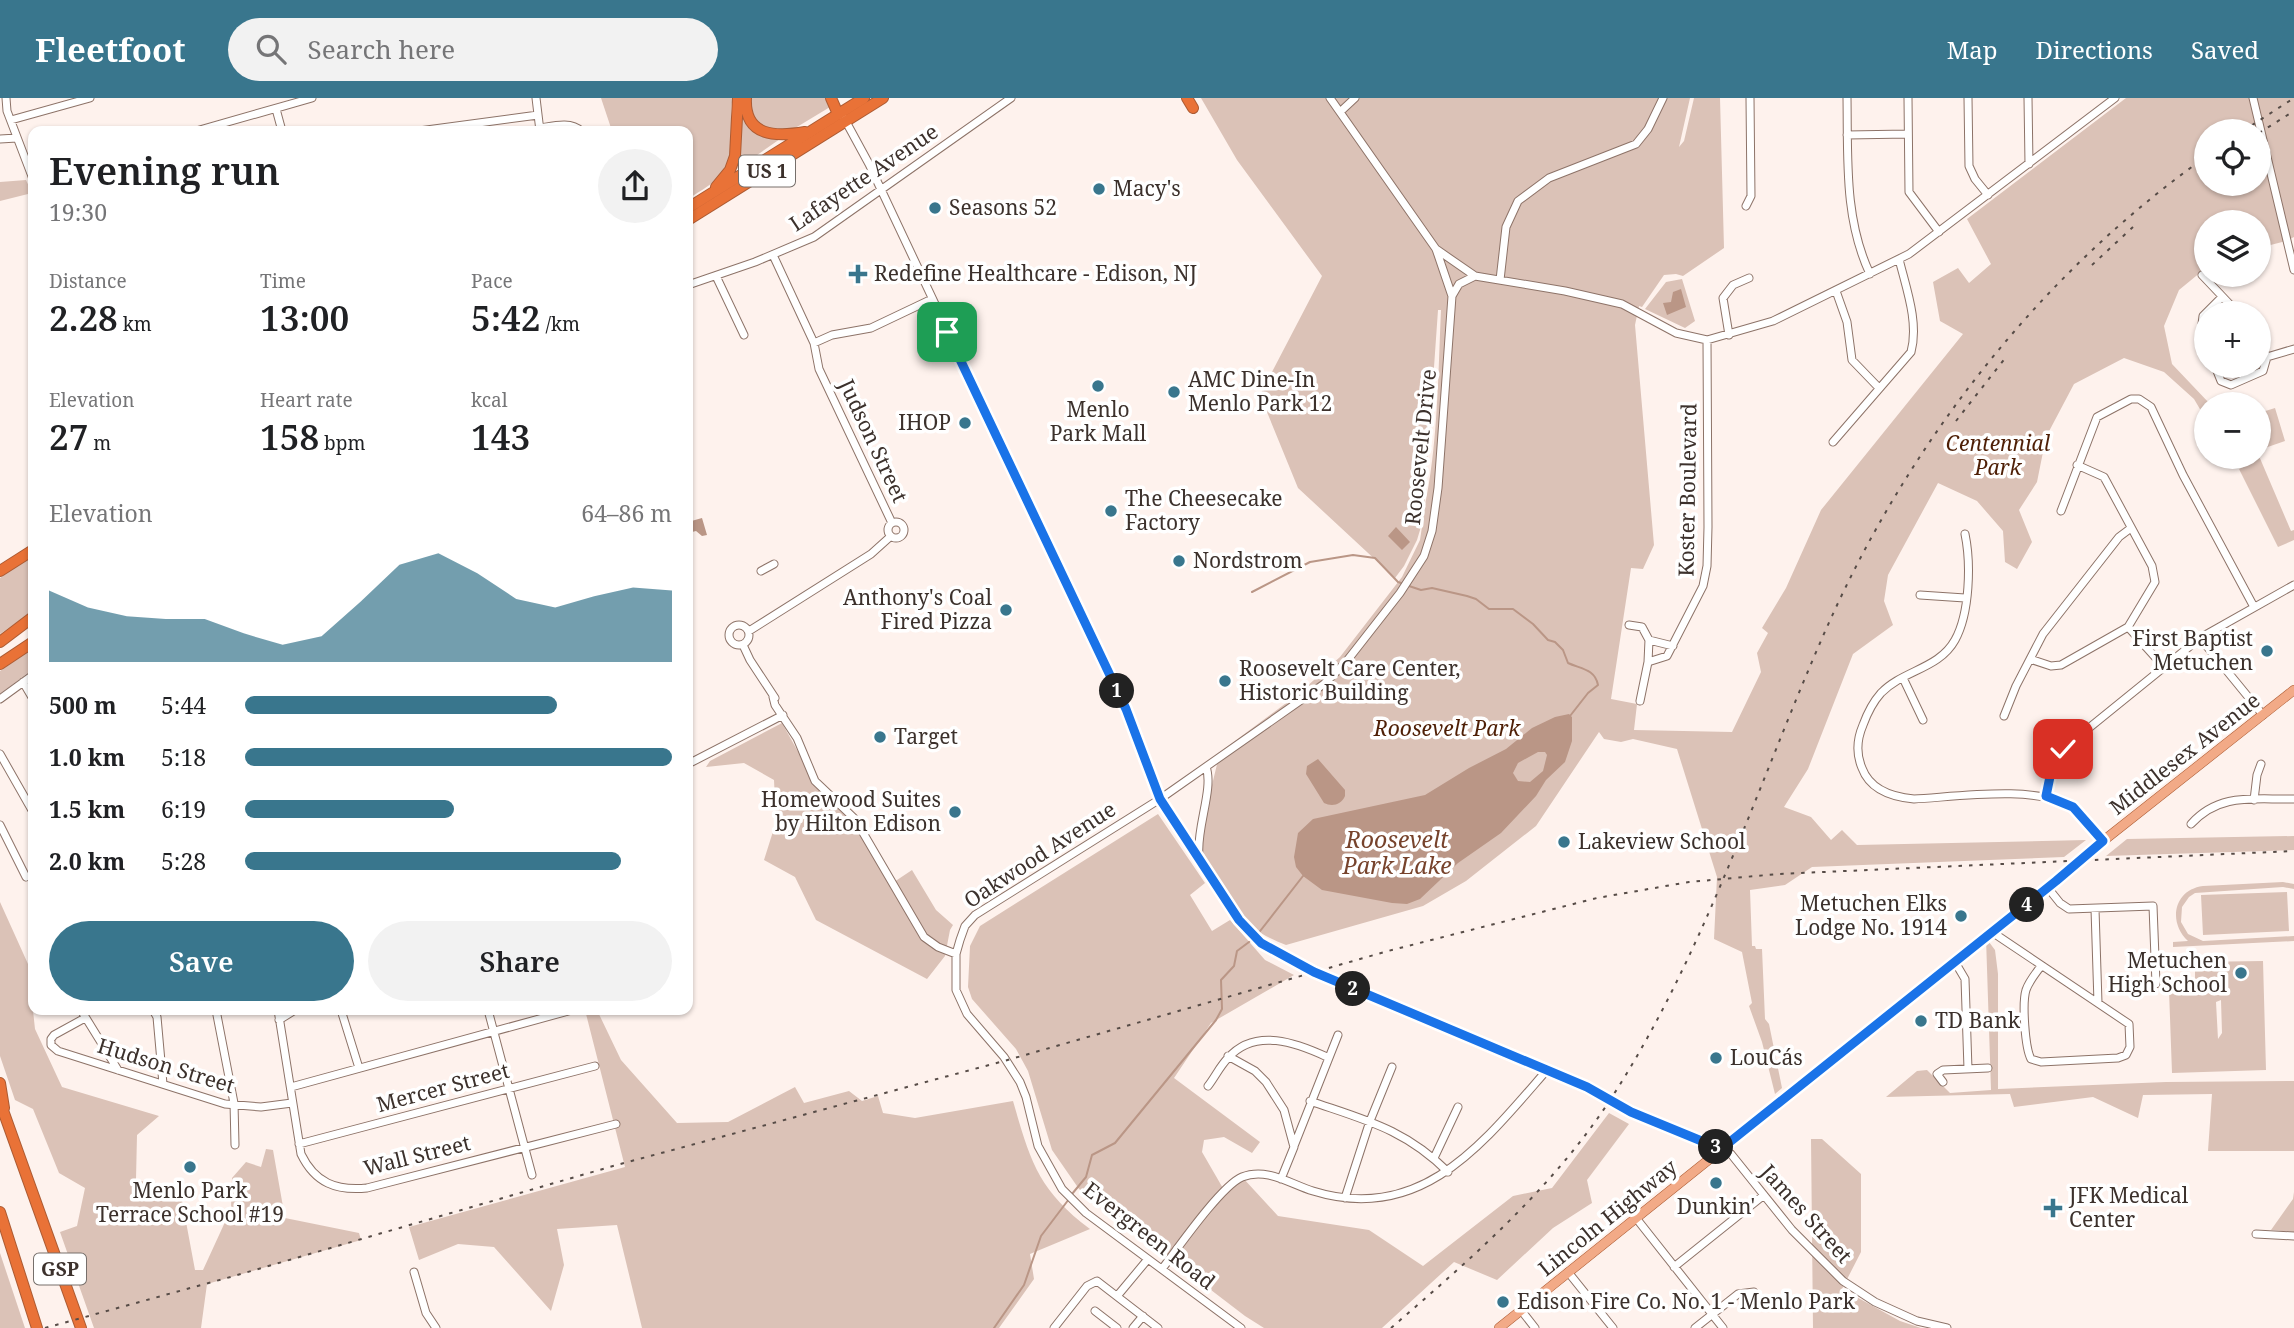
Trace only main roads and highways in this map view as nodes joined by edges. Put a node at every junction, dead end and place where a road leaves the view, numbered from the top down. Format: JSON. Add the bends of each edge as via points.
{"nodes":[{"id":1,"x":738,"y":98,"type":"edge"},
{"id":2,"x":746,"y":98,"type":"edge"},
{"id":3,"x":831,"y":98,"type":"edge"},
{"id":4,"x":841,"y":98,"type":"edge"},
{"id":5,"x":864,"y":98,"type":"edge"},
{"id":6,"x":883,"y":98,"type":"edge"},
{"id":7,"x":844,"y":115,"type":"junction"},
{"id":8,"x":811,"y":131,"type":"junction"},
{"id":9,"x":713,"y":192,"type":"junction"},
{"id":10,"x":693,"y":205,"type":"edge"},
{"id":11,"x":693,"y":217,"type":"edge"},
{"id":12,"x":28,"y":553,"type":"edge"},
{"id":13,"x":0,"y":571,"type":"edge"},
{"id":14,"x":28,"y":623,"type":"edge"},
{"id":15,"x":28,"y":638,"type":"edge"},
{"id":16,"x":0,"y":643,"type":"edge"},
{"id":17,"x":28,"y":645,"type":"edge"},
{"id":18,"x":0,"y":656,"type":"edge"},
{"id":19,"x":0,"y":664,"type":"edge"},
{"id":20,"x":2294,"y":690,"type":"edge"},
{"id":21,"x":0,"y":1083,"type":"edge"},
{"id":22,"x":1804,"y":1083,"type":"joint"},
{"id":23,"x":0,"y":1102,"type":"edge"},
{"id":24,"x":5,"y":1114,"type":"junction"},
{"id":25,"x":0,"y":1212,"type":"edge"},
{"id":26,"x":37,"y":1328,"type":"edge"},
{"id":27,"x":81,"y":1328,"type":"edge"},
{"id":28,"x":1499,"y":1328,"type":"edge"}],
"edges":[{"from":1,"to":9,"type":"highway","via":[[734,163]]},
{"from":2,"to":8,"type":"highway","via":[[749,117],[762,131],[782,136]]},
{"from":3,"to":7,"type":"highway"},
{"from":4,"to":7,"type":"highway"},
{"from":5,"to":7,"type":"highway","number":"US 1"},
{"from":6,"to":7,"type":"highway","number":"US 1"},
{"from":7,"to":8,"type":"highway","number":"US 1"},
{"from":7,"to":11,"type":"highway","number":"US 1"},
{"from":8,"to":9,"type":"highway","number":"US 1"},
{"from":9,"to":10,"type":"highway","number":"US 1"},
{"from":12,"to":13,"type":"highway"},
{"from":14,"to":16,"type":"highway"},
{"from":15,"to":18,"type":"highway"},
{"from":17,"to":19,"type":"highway"},
{"from":20,"to":22,"type":"main road","name":"Middlesex Avenue","bridge":true},
{"from":21,"to":24,"type":"highway"},
{"from":22,"to":28,"type":"main road","name":"Lincoln Highway"},
{"from":23,"to":24,"type":"highway","number":"GSP"},
{"from":24,"to":27,"type":"highway","number":"GSP"},
{"from":25,"to":26,"type":"highway","number":"GSP"}]}
